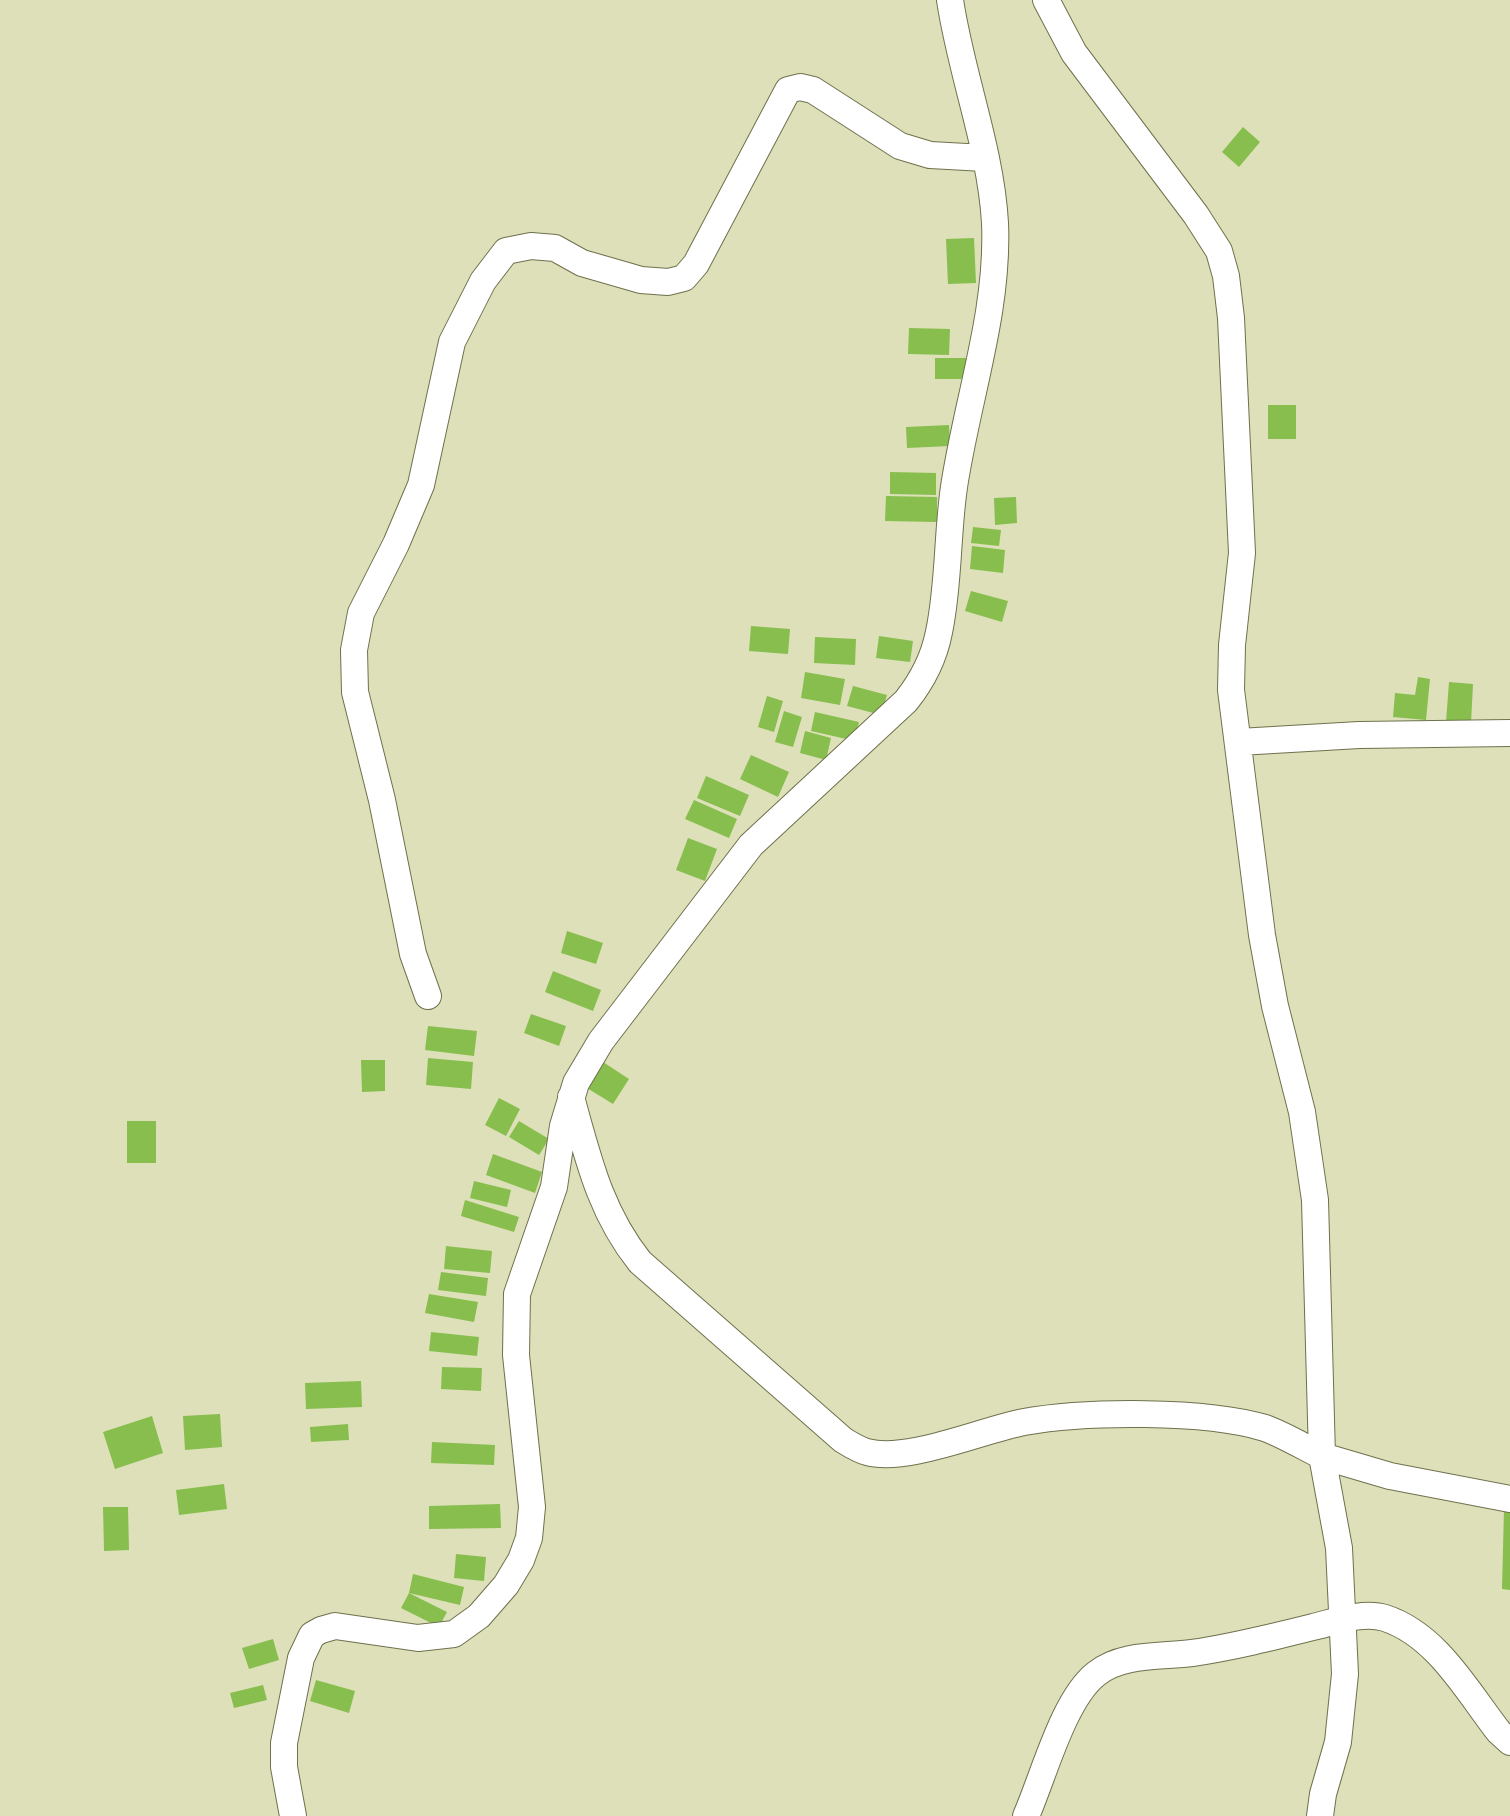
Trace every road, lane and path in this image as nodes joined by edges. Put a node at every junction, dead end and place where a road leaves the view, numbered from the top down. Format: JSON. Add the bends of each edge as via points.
{"nodes":[{"id":1,"x":950,"y":0,"type":"edge"},
{"id":2,"x":1046,"y":0,"type":"edge"},
{"id":3,"x":985,"y":158,"type":"junction"},
{"id":4,"x":1510,"y":734,"type":"edge"},
{"id":5,"x":1239,"y":742,"type":"junction"},
{"id":6,"x":428,"y":996,"type":"dead end"},
{"id":7,"x":571,"y":1097,"type":"junction"},
{"id":8,"x":1322,"y":1456,"type":"junction"},
{"id":9,"x":1510,"y":1499,"type":"edge"},
{"id":10,"x":1344,"y":1619,"type":"junction"},
{"id":11,"x":1510,"y":1742,"type":"edge"},
{"id":12,"x":293,"y":1816,"type":"edge"},
{"id":13,"x":1026,"y":1816,"type":"edge"},
{"id":14,"x":1320,"y":1816,"type":"edge"}],
"edges":[{"from":1,"to":3,"type":"street"},
{"from":2,"to":5,"type":"street","via":[[1074,53],[1196,214],[1219,251],[1226,276],[1242,553],[1231,690]]},
{"from":3,"to":6,"type":"street","via":[[930,155],[900,146],[813,90],[800,87],[788,90],[696,264],[684,279],[641,280],[582,262],[555,248],[531,246],[506,251],[483,281],[452,342],[421,485],[362,614],[354,650],[355,692],[382,800],[412,954]]},
{"from":3,"to":7,"type":"street","via":[[995,222],[992,284],[954,489],[939,633],[921,683],[751,845],[601,1041]]},
{"from":4,"to":5,"type":"street","via":[[1359,735]]},
{"from":5,"to":8,"type":"street","via":[[1262,935],[1302,1112],[1315,1200]]},
{"from":7,"to":8,"type":"street","via":[[602,1201],[615,1229],[640,1262],[854,1447],[869,1453],[906,1452],[1023,1422],[1090,1416],[1173,1416],[1232,1421],[1266,1429]]},
{"from":7,"to":12,"type":"street","via":[[554,1187],[517,1294],[516,1355],[532,1507],[529,1538],[521,1560],[479,1616],[454,1634],[418,1638],[335,1626],[312,1635],[301,1658],[284,1743]]},
{"from":8,"to":9,"type":"street","via":[[1390,1476]]},
{"from":8,"to":10,"type":"street","via":[[1339,1548]]},
{"from":10,"to":11,"type":"street","via":[[1383,1617],[1418,1634]]},
{"from":10,"to":13,"type":"street","via":[[1192,1653],[1131,1660],[1095,1674],[1070,1710]]},
{"from":10,"to":14,"type":"street","via":[[1346,1674],[1341,1718]]}]}
